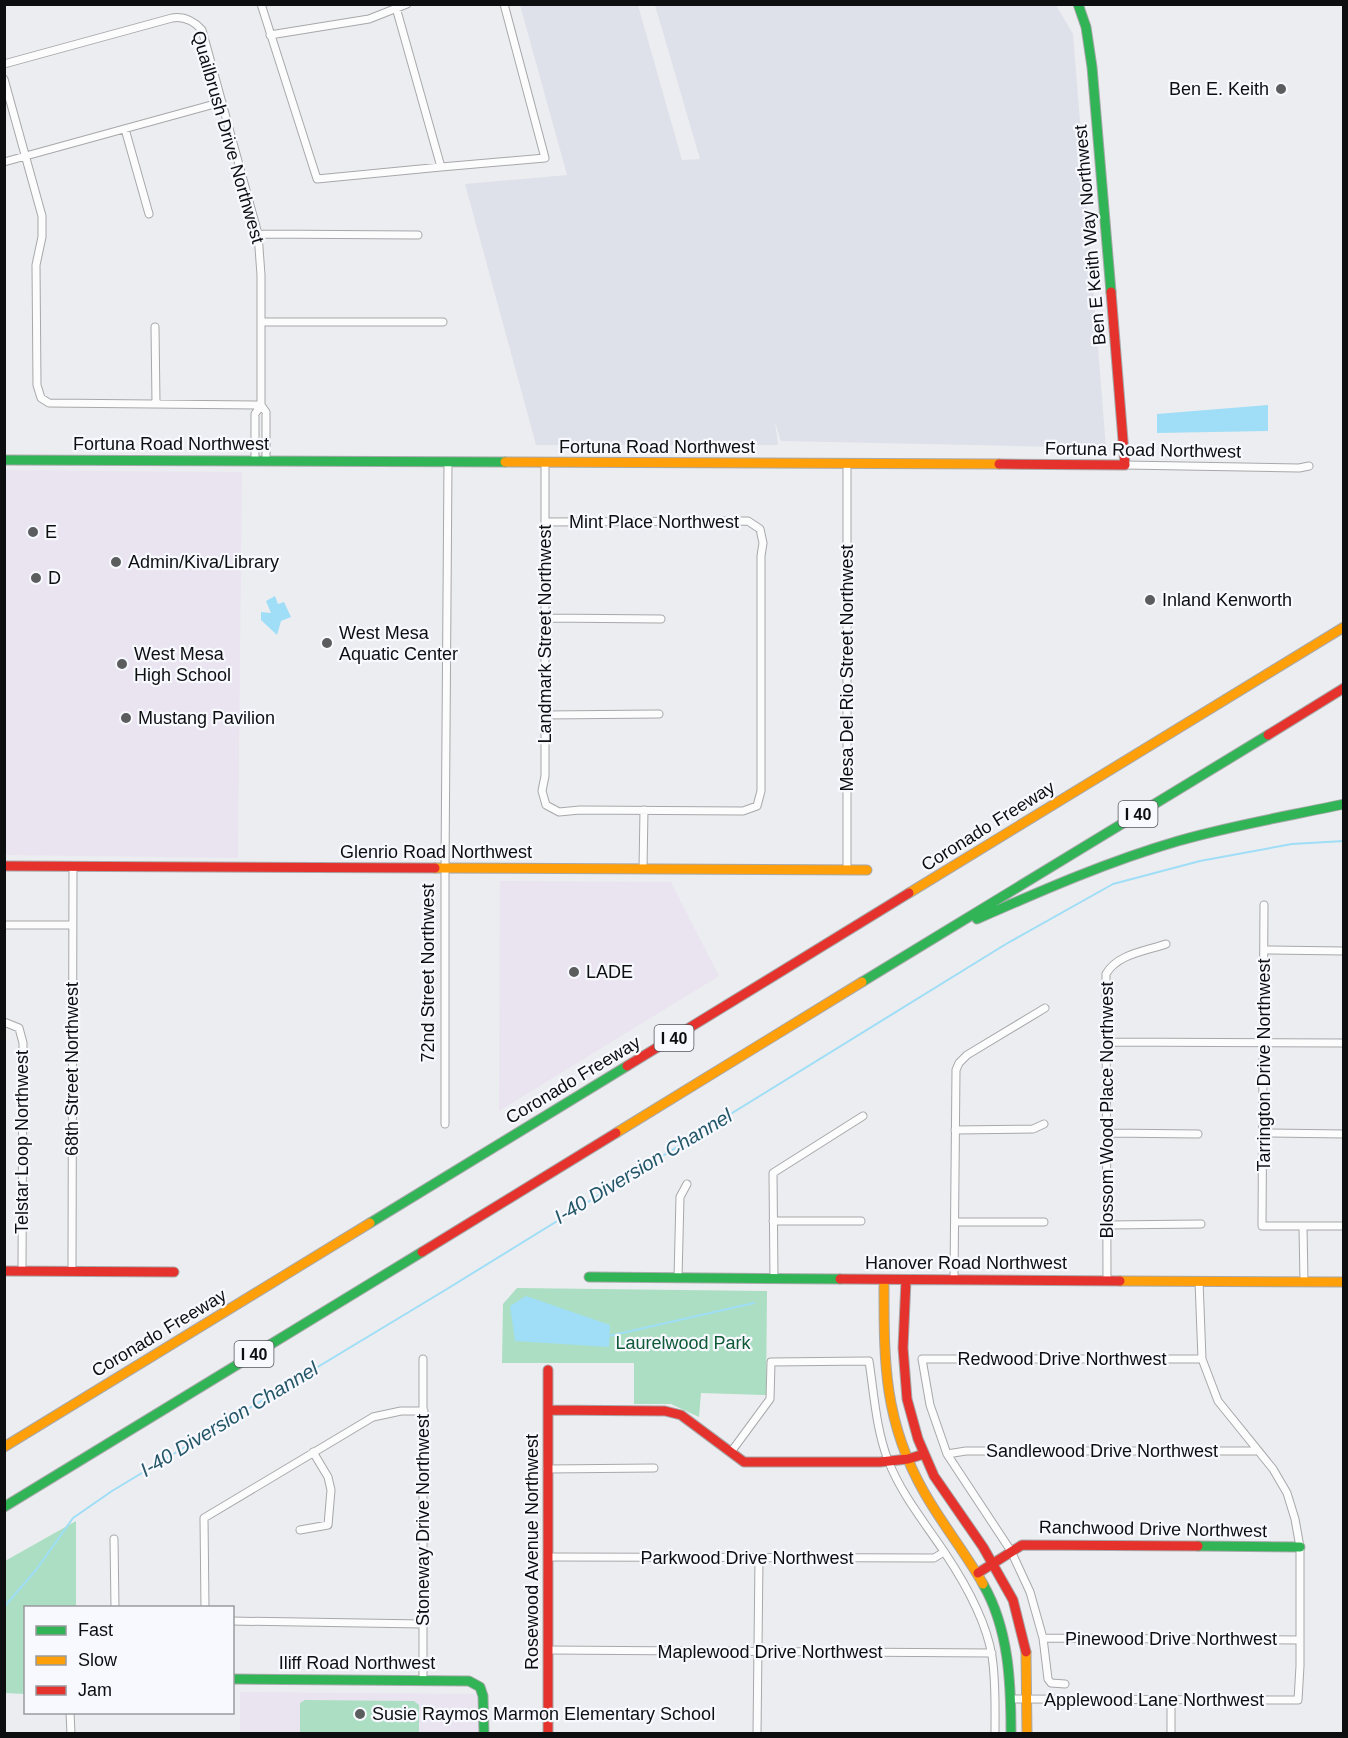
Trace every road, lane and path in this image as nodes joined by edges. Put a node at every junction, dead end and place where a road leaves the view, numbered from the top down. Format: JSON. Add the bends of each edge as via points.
{"nodes":[{"id":1,"x":261,"y":4,"type":"edge"},
{"id":2,"x":407,"y":4,"type":"edge"},
{"id":3,"x":504,"y":4,"type":"edge"},
{"id":4,"x":1078,"y":4,"type":"edge"},
{"id":5,"x":396,"y":6,"type":"edge"},
{"id":6,"x":270,"y":35,"type":"junction"},
{"id":7,"x":4,"y":64,"type":"edge"},
{"id":8,"x":4,"y":79,"type":"edge"},
{"id":9,"x":222,"y":102,"type":"junction"},
{"id":10,"x":125,"y":129,"type":"junction"},
{"id":11,"x":26,"y":156,"type":"junction"},
{"id":12,"x":4,"y":162,"type":"edge"},
{"id":13,"x":441,"y":166,"type":"junction"},
{"id":14,"x":149,"y":214,"type":"dead end"},
{"id":15,"x":258,"y":234,"type":"junction"},
{"id":16,"x":418,"y":235,"type":"dead end"},
{"id":17,"x":261,"y":322,"type":"junction"},
{"id":18,"x":443,"y":322,"type":"dead end"},
{"id":19,"x":155,"y":327,"type":"dead end"},
{"id":20,"x":156,"y":404,"type":"junction"},
{"id":21,"x":261,"y":405,"type":"junction"},
{"id":22,"x":4,"y":459,"type":"edge"},
{"id":23,"x":255,"y":461,"type":"junction"},
{"id":24,"x":266,"y":461,"type":"junction"},
{"id":25,"x":448,"y":462,"type":"junction"},
{"id":26,"x":545,"y":463,"type":"junction"},
{"id":27,"x":847,"y":465,"type":"junction"},
{"id":28,"x":1125,"y":465,"type":"junction"},
{"id":29,"x":1309,"y":466,"type":"dead end"},
{"id":30,"x":545,"y":522,"type":"junction"},
{"id":31,"x":546,"y":618,"type":"junction"},
{"id":32,"x":661,"y":619,"type":"dead end"},
{"id":33,"x":1344,"y":620,"type":"edge"},
{"id":34,"x":1344,"y":627,"type":"edge"},
{"id":35,"x":1314,"y":645,"type":"junction"},
{"id":36,"x":1344,"y":688,"type":"edge"},
{"id":37,"x":545,"y":714,"type":"junction"},
{"id":38,"x":659,"y":714,"type":"dead end"},
{"id":39,"x":1344,"y":804,"type":"edge"},
{"id":40,"x":644,"y":810,"type":"junction"},
{"id":41,"x":4,"y":866,"type":"edge"},
{"id":42,"x":73,"y":867,"type":"junction"},
{"id":43,"x":445,"y":869,"type":"junction"},
{"id":44,"x":643,"y":869,"type":"junction"},
{"id":45,"x":847,"y":870,"type":"junction"},
{"id":46,"x":867,"y":870,"type":"dead end"},
{"id":47,"x":1264,"y":905,"type":"dead end"},
{"id":48,"x":4,"y":925,"type":"edge"},
{"id":49,"x":73,"y":926,"type":"junction"},
{"id":50,"x":932,"y":939,"type":"junction"},
{"id":51,"x":1166,"y":944,"type":"dead end"},
{"id":52,"x":1264,"y":950,"type":"junction"},
{"id":53,"x":1344,"y":951,"type":"edge"},
{"id":54,"x":1045,"y":1008,"type":"dead end"},
{"id":55,"x":4,"y":1022,"type":"edge"},
{"id":56,"x":1107,"y":1042,"type":"junction"},
{"id":57,"x":1264,"y":1043,"type":"junction"},
{"id":58,"x":1344,"y":1043,"type":"edge"},
{"id":59,"x":863,"y":1116,"type":"dead end"},
{"id":60,"x":445,"y":1124,"type":"dead end"},
{"id":61,"x":1044,"y":1124,"type":"dead end"},
{"id":62,"x":955,"y":1130,"type":"junction"},
{"id":63,"x":1107,"y":1133,"type":"junction"},
{"id":64,"x":1264,"y":1133,"type":"junction"},
{"id":65,"x":1198,"y":1134,"type":"dead end"},
{"id":66,"x":1344,"y":1134,"type":"edge"},
{"id":67,"x":687,"y":1184,"type":"dead end"},
{"id":68,"x":773,"y":1221,"type":"junction"},
{"id":69,"x":861,"y":1221,"type":"dead end"},
{"id":70,"x":954,"y":1222,"type":"junction"},
{"id":71,"x":1044,"y":1222,"type":"dead end"},
{"id":72,"x":1201,"y":1224,"type":"dead end"},
{"id":73,"x":1107,"y":1225,"type":"junction"},
{"id":74,"x":1344,"y":1226,"type":"edge"},
{"id":75,"x":1303,"y":1227,"type":"junction"},
{"id":76,"x":4,"y":1271,"type":"edge"},
{"id":77,"x":22,"y":1271,"type":"junction"},
{"id":78,"x":72,"y":1271,"type":"junction"},
{"id":79,"x":174,"y":1272,"type":"dead end"},
{"id":80,"x":589,"y":1277,"type":"dead end"},
{"id":81,"x":678,"y":1278,"type":"junction"},
{"id":82,"x":774,"y":1279,"type":"junction"},
{"id":83,"x":884,"y":1280,"type":"junction"},
{"id":84,"x":906,"y":1280,"type":"junction"},
{"id":85,"x":954,"y":1280,"type":"junction"},
{"id":86,"x":1107,"y":1280,"type":"junction"},
{"id":87,"x":1199,"y":1281,"type":"junction"},
{"id":88,"x":1304,"y":1281,"type":"junction"},
{"id":89,"x":1344,"y":1282,"type":"edge"},
{"id":90,"x":423,"y":1359,"type":"dead end"},
{"id":91,"x":1202,"y":1359,"type":"junction"},
{"id":92,"x":548,"y":1370,"type":"dead end"},
{"id":93,"x":548,"y":1410,"type":"junction"},
{"id":94,"x":423,"y":1411,"type":"junction"},
{"id":95,"x":4,"y":1447,"type":"edge"},
{"id":96,"x":1257,"y":1451,"type":"junction"},
{"id":97,"x":313,"y":1452,"type":"junction"},
{"id":98,"x":731,"y":1452,"type":"junction"},
{"id":99,"x":924,"y":1454,"type":"junction"},
{"id":100,"x":947,"y":1454,"type":"junction"},
{"id":101,"x":908,"y":1459,"type":"junction"},
{"id":102,"x":889,"y":1462,"type":"junction"},
{"id":103,"x":654,"y":1468,"type":"dead end"},
{"id":104,"x":547,"y":1469,"type":"junction"},
{"id":105,"x":4,"y":1507,"type":"edge"},
{"id":106,"x":300,"y":1530,"type":"dead end"},
{"id":107,"x":114,"y":1539,"type":"dead end"},
{"id":108,"x":1300,"y":1547,"type":"junction"},
{"id":109,"x":1011,"y":1551,"type":"junction"},
{"id":110,"x":944,"y":1552,"type":"junction"},
{"id":111,"x":549,"y":1557,"type":"junction"},
{"id":112,"x":759,"y":1558,"type":"junction"},
{"id":113,"x":993,"y":1563,"type":"junction"},
{"id":114,"x":978,"y":1573,"type":"junction"},
{"id":115,"x":116,"y":1606,"type":"edge"},
{"id":116,"x":205,"y":1606,"type":"edge"},
{"id":117,"x":234,"y":1622,"type":"edge"},
{"id":118,"x":423,"y":1624,"type":"junction"},
{"id":119,"x":1043,"y":1638,"type":"junction"},
{"id":120,"x":1299,"y":1640,"type":"junction"},
{"id":121,"x":549,"y":1650,"type":"junction"},
{"id":122,"x":758,"y":1652,"type":"junction"},
{"id":123,"x":992,"y":1653,"type":"junction"},
{"id":124,"x":234,"y":1679,"type":"edge"},
{"id":125,"x":423,"y":1680,"type":"junction"},
{"id":126,"x":1065,"y":1684,"type":"dead end"},
{"id":127,"x":1027,"y":1698,"type":"junction"},
{"id":128,"x":1011,"y":1699,"type":"junction"},
{"id":129,"x":1171,"y":1701,"type":"junction"},
{"id":130,"x":70,"y":1714,"type":"edge"},
{"id":131,"x":71,"y":1734,"type":"edge"},
{"id":132,"x":484,"y":1734,"type":"edge"},
{"id":133,"x":548,"y":1734,"type":"edge"},
{"id":134,"x":757,"y":1734,"type":"edge"},
{"id":135,"x":995,"y":1734,"type":"edge"},
{"id":136,"x":1011,"y":1734,"type":"edge"},
{"id":137,"x":1027,"y":1734,"type":"edge"},
{"id":138,"x":1171,"y":1734,"type":"edge"}],
"edges":[{"from":1,"to":6,"type":"street"},
{"from":2,"to":5,"type":"street"},
{"from":3,"to":13,"type":"street","via":[[545,158]]},
{"from":4,"to":28,"type":"main road","name":"Ben E Keith Way Northwest","via":[[1092,67]]},
{"from":5,"to":6,"type":"street","via":[[369,19]]},
{"from":5,"to":13,"type":"street"},
{"from":6,"to":13,"type":"street","via":[[317,179]]},
{"from":7,"to":9,"type":"street","name":"Quailbrush Drive Northwest","via":[[172,18],[187,18],[202,30]]},
{"from":8,"to":11,"type":"street"},
{"from":9,"to":10,"type":"street"},
{"from":9,"to":15,"type":"street","name":"Quailbrush Drive Northwest"},
{"from":10,"to":11,"type":"street"},
{"from":10,"to":14,"type":"street"},
{"from":11,"to":12,"type":"street"},
{"from":11,"to":20,"type":"street","via":[[42,216],[36,265],[37,385],[42,398],[49,403]]},
{"from":15,"to":16,"type":"street"},
{"from":15,"to":17,"type":"street","name":"Quailbrush Drive Northwest"},
{"from":17,"to":18,"type":"street"},
{"from":17,"to":21,"type":"street","name":"Quailbrush Drive Northwest"},
{"from":19,"to":20,"type":"street"},
{"from":20,"to":21,"type":"street"},
{"from":21,"to":23,"type":"street","name":"Quailbrush Drive Northwest","via":[[255,414]]},
{"from":21,"to":24,"type":"street","name":"Quailbrush Drive Northwest","via":[[266,412]]},
{"from":22,"to":23,"type":"main road","name":"Fortuna Road Northwest"},
{"from":23,"to":24,"type":"main road","name":"Fortuna Road Northwest"},
{"from":24,"to":25,"type":"main road","name":"Fortuna Road Northwest"},
{"from":25,"to":26,"type":"main road","name":"Fortuna Road Northwest"},
{"from":25,"to":43,"type":"street","name":"72nd Street Northwest"},
{"from":26,"to":27,"type":"main road","name":"Fortuna Road Northwest"},
{"from":26,"to":30,"type":"street","name":"Landmark Street Northwest"},
{"from":27,"to":28,"type":"main road","name":"Fortuna Road Northwest"},
{"from":27,"to":45,"type":"street","name":"Mesa Del Rio Street Northwest"},
{"from":28,"to":29,"type":"street","name":"Fortuna Road Northwest"},
{"from":30,"to":31,"type":"street","name":"Landmark Street Northwest"},
{"from":30,"to":40,"type":"street","name":"Mint Place Northwest","via":[[748,521],[760,529],[761,791],[757,806],[743,811]]},
{"from":31,"to":32,"type":"street"},
{"from":31,"to":37,"type":"street","name":"Landmark Street Northwest"},
{"from":33,"to":35,"type":"main road"},
{"from":34,"to":35,"type":"main road","name":"Coronado Freeway","number":"I 40"},
{"from":35,"to":95,"type":"main road","name":"Coronado Freeway","number":"I 40"},
{"from":36,"to":50,"type":"main road","number":"I 40"},
{"from":37,"to":38,"type":"street"},
{"from":37,"to":40,"type":"street","name":"Landmark Street Northwest","via":[[542,790],[546,805],[559,812]]},
{"from":39,"to":50,"type":"main road","via":[[1158,847],[1072,877]]},
{"from":40,"to":44,"type":"street"},
{"from":41,"to":42,"type":"main road","name":"Glenrio Road Northwest"},
{"from":42,"to":43,"type":"main road","name":"Glenrio Road Northwest"},
{"from":42,"to":49,"type":"street","name":"68th Street Northwest"},
{"from":43,"to":44,"type":"main road","name":"Glenrio Road Northwest"},
{"from":43,"to":60,"type":"street","name":"72nd Street Northwest"},
{"from":44,"to":45,"type":"main road","name":"Glenrio Road Northwest"},
{"from":45,"to":46,"type":"main road","name":"Glenrio Road Northwest"},
{"from":47,"to":52,"type":"street","name":"Tarrington Drive Northwest"},
{"from":48,"to":49,"type":"street"},
{"from":49,"to":78,"type":"street","name":"68th Street Northwest"},
{"from":50,"to":105,"type":"main road","number":"I 40"},
{"from":51,"to":56,"type":"street","name":"Blossom Wood Place Northwest","via":[[1117,960],[1110,966],[1106,974]]},
{"from":52,"to":53,"type":"street"},
{"from":52,"to":57,"type":"street","name":"Tarrington Drive Northwest"},
{"from":54,"to":62,"type":"street","via":[[959,1063]]},
{"from":55,"to":77,"type":"street","name":"Telstar Loop Northwest","via":[[19,1028],[23,1042]]},
{"from":56,"to":57,"type":"street"},
{"from":56,"to":63,"type":"street","name":"Blossom Wood Place Northwest"},
{"from":57,"to":58,"type":"street"},
{"from":57,"to":64,"type":"street","name":"Tarrington Drive Northwest"},
{"from":59,"to":68,"type":"street","via":[[773,1173]]},
{"from":61,"to":62,"type":"street","via":[[1033,1130]]},
{"from":62,"to":70,"type":"street"},
{"from":63,"to":65,"type":"street"},
{"from":63,"to":73,"type":"street","name":"Blossom Wood Place Northwest"},
{"from":64,"to":66,"type":"street"},
{"from":64,"to":75,"type":"street","name":"Tarrington Drive Northwest","via":[[1262,1226]]},
{"from":67,"to":81,"type":"street","via":[[680,1197]]},
{"from":68,"to":69,"type":"street"},
{"from":68,"to":82,"type":"street"},
{"from":70,"to":71,"type":"street"},
{"from":70,"to":85,"type":"street"},
{"from":72,"to":73,"type":"street"},
{"from":73,"to":86,"type":"street","name":"Blossom Wood Place Northwest"},
{"from":74,"to":75,"type":"street"},
{"from":75,"to":88,"type":"street"},
{"from":76,"to":77,"type":"main road"},
{"from":77,"to":78,"type":"main road"},
{"from":78,"to":79,"type":"main road"},
{"from":80,"to":81,"type":"main road","name":"Hanover Road Northwest"},
{"from":81,"to":82,"type":"main road","name":"Hanover Road Northwest"},
{"from":82,"to":83,"type":"main road","name":"Hanover Road Northwest"},
{"from":83,"to":84,"type":"main road","name":"Hanover Road Northwest"},
{"from":83,"to":101,"type":"main road","via":[[886,1381]]},
{"from":84,"to":85,"type":"main road","name":"Hanover Road Northwest"},
{"from":84,"to":99,"type":"main road","via":[[903,1348],[907,1399]]},
{"from":85,"to":86,"type":"main road","name":"Hanover Road Northwest"},
{"from":86,"to":87,"type":"main road","name":"Hanover Road Northwest"},
{"from":87,"to":88,"type":"main road","name":"Hanover Road Northwest"},
{"from":87,"to":91,"type":"street"},
{"from":88,"to":89,"type":"main road","name":"Hanover Road Northwest"},
{"from":90,"to":94,"type":"street","name":"Stoneway Drive Northwest"},
{"from":91,"to":96,"type":"street","via":[[1218,1401]]},
{"from":91,"to":100,"type":"street","name":"Redwood Drive Northwest","via":[[922,1359],[930,1405]]},
{"from":92,"to":93,"type":"main road","name":"Rosewood Avenue Northwest"},
{"from":93,"to":98,"type":"main road","via":[[665,1411],[681,1415]]},
{"from":93,"to":104,"type":"main road","name":"Rosewood Avenue Northwest"},
{"from":94,"to":97,"type":"street","via":[[373,1417]]},
{"from":94,"to":118,"type":"street","name":"Stoneway Drive Northwest"},
{"from":96,"to":100,"type":"street","name":"Sandlewood Drive Northwest"},
{"from":96,"to":108,"type":"street","via":[[1287,1494]]},
{"from":97,"to":106,"type":"street","via":[[331,1490],[328,1525]]},
{"from":97,"to":116,"type":"street","via":[[204,1518]]},
{"from":98,"to":102,"type":"main road","via":[[744,1462]]},
{"from":98,"to":102,"type":"street","via":[[770,1399],[771,1362],[869,1361]]},
{"from":99,"to":101,"type":"main road"},
{"from":99,"to":113,"type":"main road","via":[[949,1500]]},
{"from":100,"to":109,"type":"street"},
{"from":101,"to":102,"type":"main road"},
{"from":101,"to":114,"type":"main road","via":[[934,1509]]},
{"from":102,"to":110,"type":"street","via":[[913,1508]]},
{"from":103,"to":104,"type":"street"},
{"from":104,"to":111,"type":"main road","name":"Rosewood Avenue Northwest"},
{"from":107,"to":115,"type":"street"},
{"from":108,"to":109,"type":"main road","name":"Ranchwood Drive Northwest","via":[[1022,1545]]},
{"from":108,"to":120,"type":"street"},
{"from":109,"to":113,"type":"main road","name":"Ranchwood Drive Northwest"},
{"from":109,"to":119,"type":"street","via":[[1030,1592]]},
{"from":110,"to":112,"type":"street","name":"Parkwood Drive Northwest","via":[[934,1558]]},
{"from":110,"to":123,"type":"street","via":[[972,1601]]},
{"from":111,"to":112,"type":"street","name":"Parkwood Drive Northwest"},
{"from":111,"to":121,"type":"main road","name":"Rosewood Avenue Northwest"},
{"from":112,"to":122,"type":"street"},
{"from":113,"to":114,"type":"main road","name":"Ranchwood Drive Northwest"},
{"from":113,"to":127,"type":"main road","via":[[1013,1600],[1019,1622],[1026,1651]]},
{"from":114,"to":128,"type":"main road","via":[[997,1615]]},
{"from":117,"to":118,"type":"street"},
{"from":118,"to":125,"type":"street","name":"Stoneway Drive Northwest"},
{"from":119,"to":120,"type":"street","name":"Pinewood Drive Northwest"},
{"from":119,"to":126,"type":"street","via":[[1048,1679]]},
{"from":120,"to":129,"type":"street","name":"Applewood Lane Northwest","via":[[1298,1700]]},
{"from":121,"to":122,"type":"street","name":"Maplewood Drive Northwest"},
{"from":121,"to":133,"type":"main road","name":"Rosewood Avenue Northwest"},
{"from":122,"to":123,"type":"street","name":"Maplewood Drive Northwest"},
{"from":122,"to":134,"type":"street"},
{"from":123,"to":135,"type":"street"},
{"from":124,"to":125,"type":"main road","name":"Iliff Road Northwest"},
{"from":125,"to":132,"type":"main road","name":"Iliff Road Northwest","via":[[469,1681],[480,1687]]},
{"from":127,"to":128,"type":"street","name":"Applewood Lane Northwest"},
{"from":127,"to":129,"type":"street","name":"Applewood Lane Northwest"},
{"from":127,"to":137,"type":"main road"},
{"from":128,"to":136,"type":"main road"},
{"from":129,"to":138,"type":"street"},
{"from":130,"to":131,"type":"street"}]}
